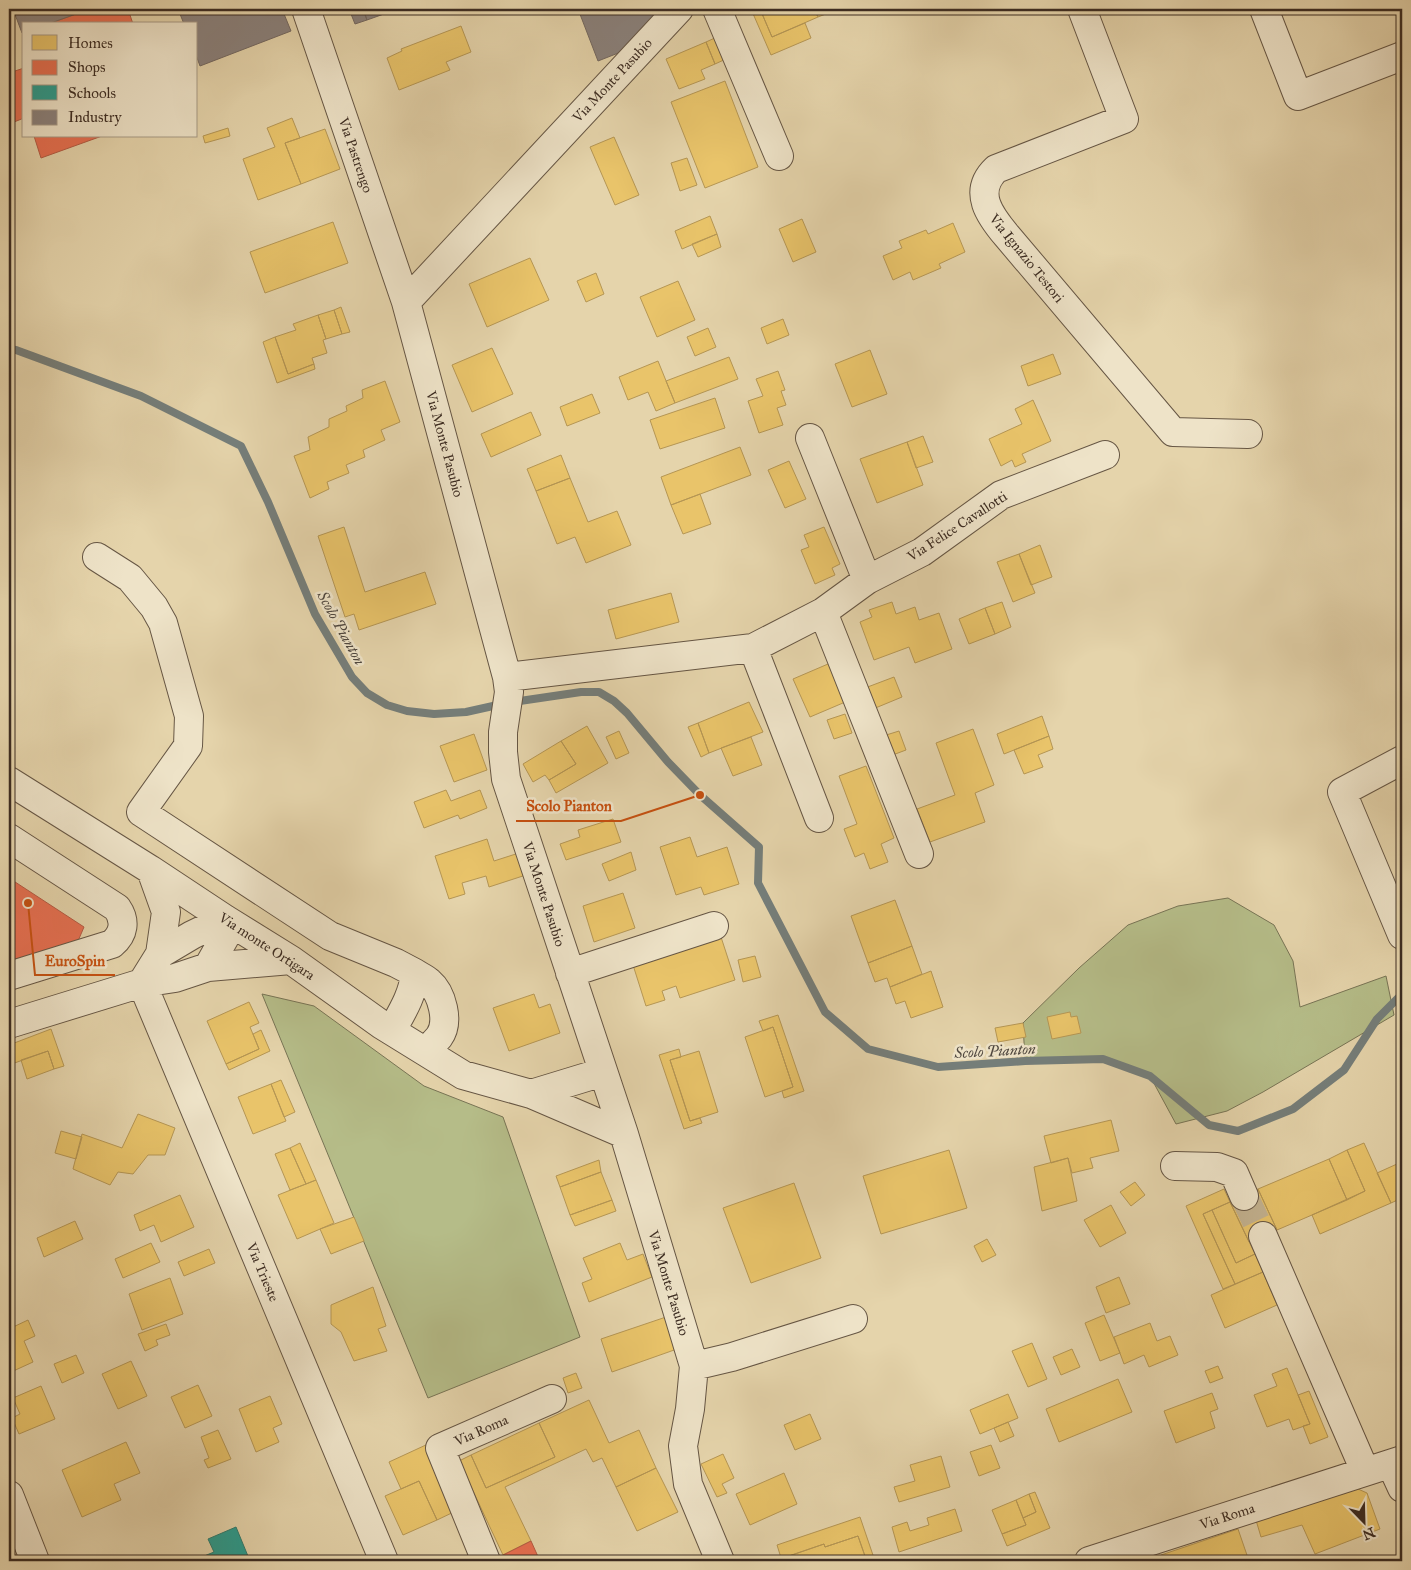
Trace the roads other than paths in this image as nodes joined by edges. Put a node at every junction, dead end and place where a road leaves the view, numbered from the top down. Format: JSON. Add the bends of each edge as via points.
{"nodes":[{"id":1,"x":306,"y":9,"type":"edge"},
{"id":2,"x":679,"y":9,"type":"edge"},
{"id":3,"x":718,"y":9,"type":"edge"},
{"id":4,"x":1082,"y":9,"type":"edge"},
{"id":5,"x":1264,"y":9,"type":"edge"},
{"id":6,"x":1402,"y":56,"type":"edge"},
{"id":7,"x":779,"y":156,"type":"dead end"},
{"id":8,"x":406,"y":302,"type":"junction"},
{"id":9,"x":1248,"y":434,"type":"dead end"},
{"id":10,"x":810,"y":438,"type":"dead end"},
{"id":11,"x":1105,"y":455,"type":"dead end"},
{"id":12,"x":96,"y":557,"type":"dead end"},
{"id":13,"x":867,"y":580,"type":"junction"},
{"id":14,"x":823,"y":612,"type":"junction"},
{"id":15,"x":752,"y":648,"type":"junction"},
{"id":16,"x":508,"y":684,"type":"junction"},
{"id":17,"x":1402,"y":760,"type":"edge"},
{"id":18,"x":9,"y":781,"type":"edge"},
{"id":19,"x":819,"y":818,"type":"dead end"},
{"id":20,"x":9,"y":838,"type":"edge"},
{"id":21,"x":919,"y":854,"type":"dead end"},
{"id":22,"x":151,"y":870,"type":"junction"},
{"id":23,"x":226,"y":919,"type":"junction"},
{"id":24,"x":714,"y":926,"type":"dead end"},
{"id":25,"x":1402,"y":935,"type":"edge"},
{"id":26,"x":160,"y":954,"type":"junction"},
{"id":27,"x":291,"y":960,"type":"junction"},
{"id":28,"x":208,"y":968,"type":"junction"},
{"id":29,"x":570,"y":973,"type":"junction"},
{"id":30,"x":9,"y":976,"type":"edge"},
{"id":31,"x":414,"y":977,"type":"junction"},
{"id":32,"x":142,"y":983,"type":"junction"},
{"id":33,"x":364,"y":1011,"type":"junction"},
{"id":34,"x":444,"y":1014,"type":"junction"},
{"id":35,"x":9,"y":1024,"type":"edge"},
{"id":36,"x":392,"y":1030,"type":"junction"},
{"id":37,"x":425,"y":1051,"type":"junction"},
{"id":38,"x":603,"y":1072,"type":"junction"},
{"id":39,"x":471,"y":1077,"type":"junction"},
{"id":40,"x":531,"y":1094,"type":"junction"},
{"id":41,"x":624,"y":1134,"type":"junction"},
{"id":42,"x":1175,"y":1166,"type":"dead end"},
{"id":43,"x":1244,"y":1196,"type":"tunnel mouth"},
{"id":44,"x":1263,"y":1236,"type":"tunnel mouth"},
{"id":45,"x":853,"y":1319,"type":"dead end"},
{"id":46,"x":694,"y":1366,"type":"junction"},
{"id":47,"x":552,"y":1399,"type":"dead end"},
{"id":48,"x":1386,"y":1465,"type":"edge"},
{"id":49,"x":1402,"y":1488,"type":"edge"},
{"id":50,"x":9,"y":1495,"type":"edge"},
{"id":51,"x":35,"y":1561,"type":"edge"},
{"id":52,"x":384,"y":1561,"type":"edge"},
{"id":53,"x":486,"y":1561,"type":"edge"},
{"id":54,"x":720,"y":1561,"type":"edge"},
{"id":55,"x":1089,"y":1561,"type":"edge"}],
"edges":[{"from":1,"to":8,"type":"street","name":"Via Pastrengo"},
{"from":2,"to":8,"type":"street","name":"Via Monte Pasubio"},
{"from":3,"to":7,"type":"street"},
{"from":4,"to":9,"type":"street","name":"Via Ignazio Testori","via":[[1124,119],[996,169],[986,183],[985,200],[996,224],[1173,432]]},
{"from":5,"to":6,"type":"street","via":[[1298,96]]},
{"from":8,"to":16,"type":"street","name":"Via Monte Pasubio"},
{"from":10,"to":13,"type":"street"},
{"from":11,"to":13,"type":"street","name":"Via Felice Cavallotti","via":[[1001,495],[922,552]]},
{"from":12,"to":31,"type":"street","via":[[130,578],[163,623],[189,716],[188,746],[141,812],[330,936],[396,962]]},
{"from":13,"to":14,"type":"street","name":"Via Felice Cavallotti"},
{"from":14,"to":15,"type":"street","name":"Via Felice Cavallotti"},
{"from":14,"to":21,"type":"street"},
{"from":15,"to":16,"type":"street","name":"Via Felice Cavallotti"},
{"from":15,"to":19,"type":"street"},
{"from":16,"to":29,"type":"street","name":"Via Monte Pasubio","via":[[503,732],[506,779]]},
{"from":17,"to":25,"type":"street","via":[[1342,792]]},
{"from":18,"to":22,"type":"street","name":"Via monte Ortigara"},
{"from":20,"to":30,"type":"street","via":[[117,908],[123,921],[121,934],[112,944]]},
{"from":22,"to":23,"type":"street","name":"Via monte Ortigara"},
{"from":22,"to":26,"type":"street","via":[[166,912]]},
{"from":23,"to":26,"type":"street"},
{"from":23,"to":27,"type":"street","name":"Via monte Ortigara"},
{"from":23,"to":28,"type":"street","via":[[225,937]]},
{"from":24,"to":29,"type":"street"},
{"from":26,"to":32,"type":"street"},
{"from":27,"to":28,"type":"street"},
{"from":27,"to":33,"type":"street","name":"Via monte Ortigara"},
{"from":28,"to":32,"type":"street"},
{"from":29,"to":38,"type":"street","name":"Via Monte Pasubio"},
{"from":31,"to":33,"type":"street","via":[[399,997]]},
{"from":31,"to":34,"type":"street","via":[[430,982]]},
{"from":31,"to":36,"type":"street","via":[[407,1003]]},
{"from":32,"to":35,"type":"street"},
{"from":32,"to":52,"type":"street","name":"Via Trieste"},
{"from":33,"to":36,"type":"street","name":"Via monte Ortigara"},
{"from":34,"to":37,"type":"street","via":[[440,1036]]},
{"from":34,"to":39,"type":"street"},
{"from":36,"to":37,"type":"street","name":"Via monte Ortigara"},
{"from":37,"to":39,"type":"street","name":"Via monte Ortigara","via":[[462,1075]]},
{"from":38,"to":40,"type":"street"},
{"from":38,"to":41,"type":"street","name":"Via Monte Pasubio"},
{"from":39,"to":40,"type":"street","name":"Via monte Ortigara"},
{"from":40,"to":41,"type":"street","name":"Via monte Ortigara"},
{"from":41,"to":46,"type":"street","name":"Via Monte Pasubio"},
{"from":42,"to":43,"type":"street","via":[[1217,1167],[1234,1173]]},
{"from":44,"to":48,"type":"street"},
{"from":45,"to":46,"type":"street"},
{"from":46,"to":54,"type":"street","name":"Via Monte Pasubio","via":[[683,1446],[688,1484]]},
{"from":47,"to":53,"type":"street","name":"Via Roma","via":[[440,1448]]},
{"from":48,"to":49,"type":"street"},
{"from":48,"to":55,"type":"street","name":"Via Roma"},
{"from":50,"to":51,"type":"street"}]}
